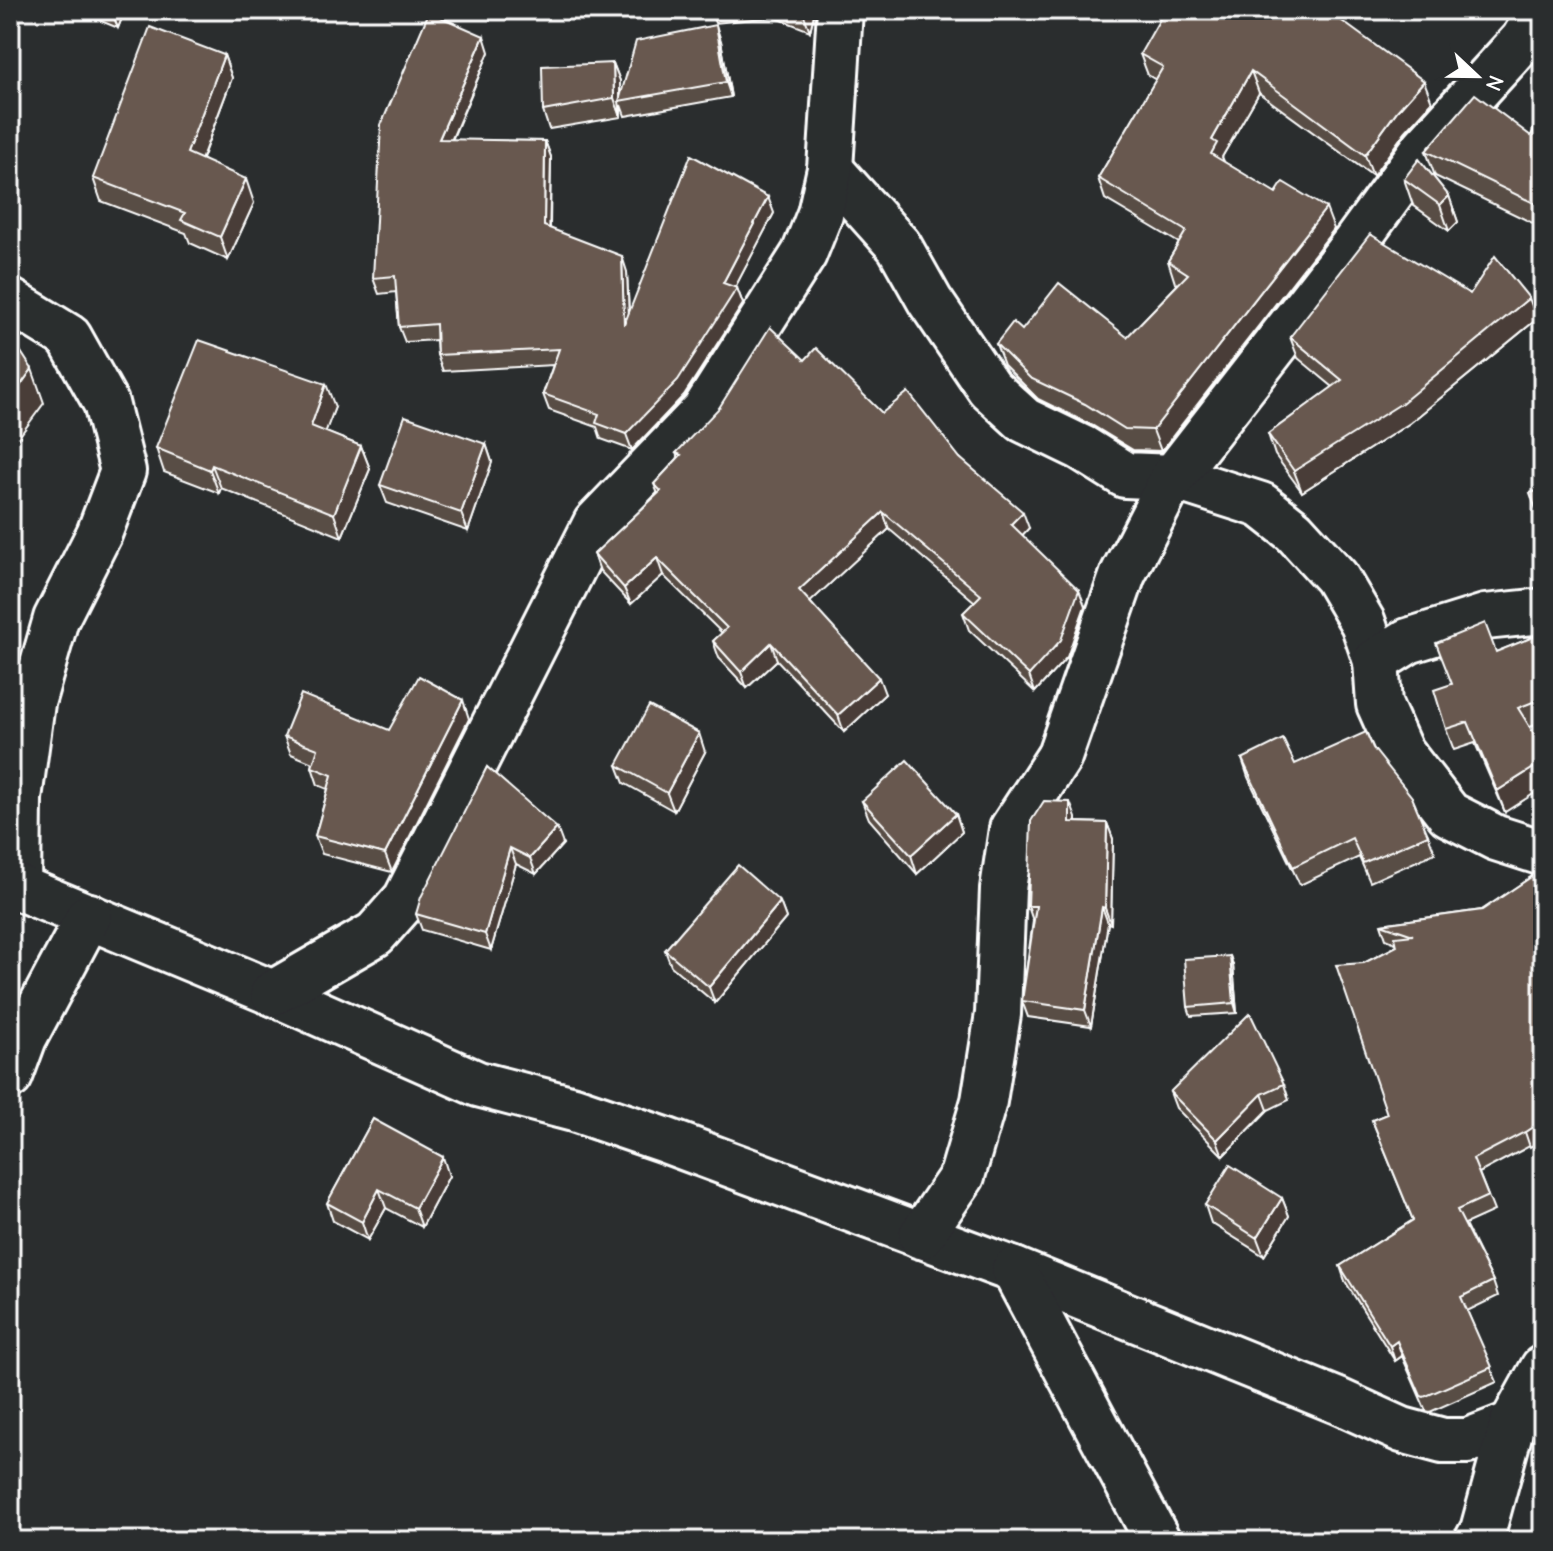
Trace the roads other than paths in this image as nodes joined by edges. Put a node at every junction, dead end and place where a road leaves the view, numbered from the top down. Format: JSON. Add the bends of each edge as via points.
{"nodes":[{"id":1,"x":840,"y":10,"type":"edge"},
{"id":2,"x":1541,"y":10,"type":"edge"},
{"id":3,"x":830,"y":169,"type":"junction"},
{"id":4,"x":10,"y":301,"type":"edge"},
{"id":5,"x":1173,"y":477,"type":"junction"},
{"id":6,"x":1543,"y":611,"type":"edge"},
{"id":7,"x":1376,"y":661,"type":"junction"},
{"id":8,"x":1543,"y":853,"type":"edge"},
{"id":9,"x":14,"y":886,"type":"edge"},
{"id":10,"x":89,"y":916,"type":"junction"},
{"id":11,"x":273,"y":993,"type":"junction"},
{"id":12,"x":10,"y":1076,"type":"edge"},
{"id":13,"x":921,"y":1236,"type":"junction"},
{"id":14,"x":1014,"y":1270,"type":"junction"},
{"id":15,"x":1543,"y":1368,"type":"edge"},
{"id":16,"x":1512,"y":1424,"type":"junction"},
{"id":17,"x":1488,"y":1537,"type":"edge"},
{"id":18,"x":1158,"y":1541,"type":"edge"}],
"edges":[{"from":1,"to":3,"type":"street"},
{"from":2,"to":5,"type":"street","via":[[1523,40],[1425,147]]},
{"from":3,"to":5,"type":"street","via":[[899,246],[989,388],[1024,420],[1125,475]]},
{"from":3,"to":11,"type":"street","via":[[804,254],[704,411],[596,523],[406,899],[375,934]]},
{"from":4,"to":9,"type":"street","via":[[69,337],[106,403],[123,471],[99,534],[56,619],[32,703]]},
{"from":5,"to":7,"type":"street","via":[[1261,505],[1294,531],[1336,577],[1363,623]]},
{"from":5,"to":13,"type":"street","via":[[1123,574],[1059,757],[1012,829],[1003,889],[998,1014],[984,1101],[962,1176]]},
{"from":6,"to":7,"type":"street","via":[[1485,617],[1408,641]]},
{"from":7,"to":8,"type":"street","via":[[1379,704],[1400,751],[1449,814],[1496,838]]},
{"from":9,"to":10,"type":"street"},
{"from":10,"to":11,"type":"street"},
{"from":10,"to":12,"type":"street","via":[[24,1038]]},
{"from":11,"to":13,"type":"street","via":[[478,1084],[603,1119]]},
{"from":13,"to":14,"type":"street"},
{"from":14,"to":16,"type":"street","via":[[1402,1430],[1443,1441],[1468,1441]]},
{"from":14,"to":18,"type":"street"},
{"from":15,"to":16,"type":"street"},
{"from":16,"to":17,"type":"street"}]}
